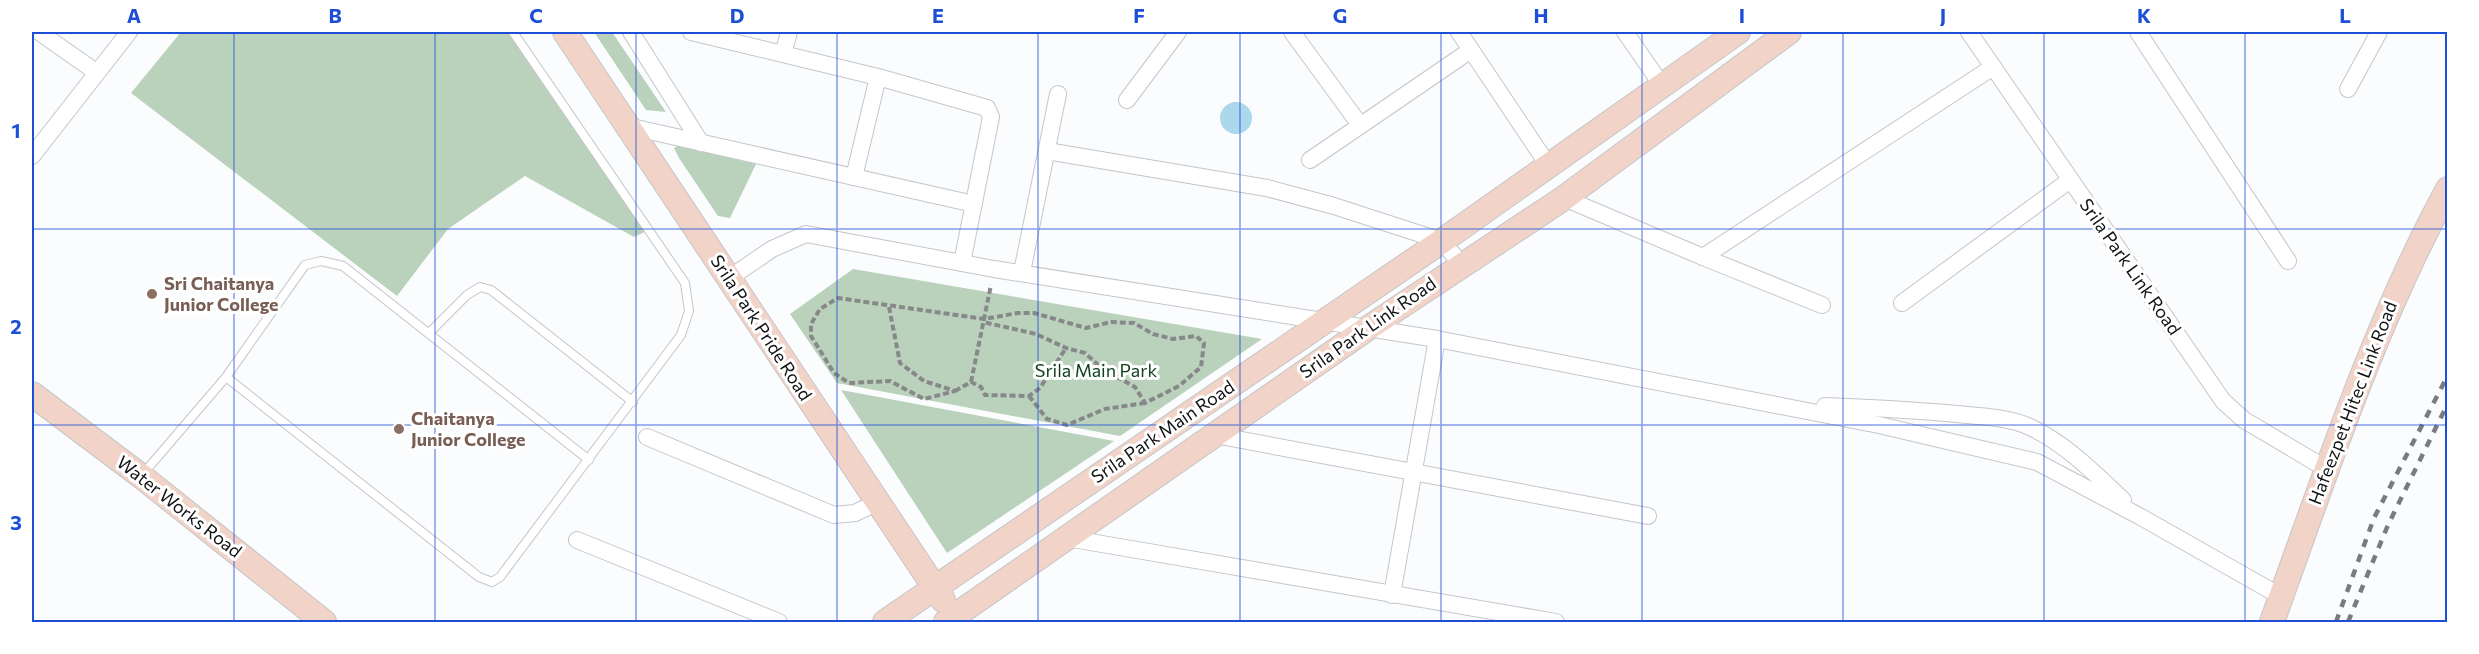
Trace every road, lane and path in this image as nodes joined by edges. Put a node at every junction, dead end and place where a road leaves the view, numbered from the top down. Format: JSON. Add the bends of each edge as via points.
{"nodes":[{"id":1,"x":39,"y":32,"type":"edge"},
{"id":2,"x":129,"y":32,"type":"edge"},
{"id":3,"x":513,"y":32,"type":"edge"},
{"id":4,"x":565,"y":32,"type":"edge"},
{"id":5,"x":631,"y":32,"type":"edge"},
{"id":6,"x":691,"y":32,"type":"edge"},
{"id":7,"x":789,"y":32,"type":"edge"},
{"id":8,"x":1178,"y":32,"type":"edge"},
{"id":9,"x":1292,"y":32,"type":"edge"},
{"id":10,"x":1459,"y":32,"type":"edge"},
{"id":11,"x":1625,"y":32,"type":"edge"},
{"id":12,"x":1738,"y":32,"type":"edge"},
{"id":13,"x":1789,"y":32,"type":"edge"},
{"id":14,"x":1968,"y":32,"type":"edge"},
{"id":15,"x":2138,"y":32,"type":"edge"},
{"id":16,"x":2379,"y":32,"type":"edge"},
{"id":17,"x":1471,"y":50,"type":"junction"},
{"id":18,"x":783,"y":54,"type":"junction"},
{"id":19,"x":1993,"y":67,"type":"junction"},
{"id":20,"x":96,"y":72,"type":"junction"},
{"id":21,"x":878,"y":77,"type":"junction"},
{"id":22,"x":1661,"y":84,"type":"junction"},
{"id":23,"x":2348,"y":89,"type":"dead end"},
{"id":24,"x":1058,"y":94,"type":"dead end"},
{"id":25,"x":1127,"y":100,"type":"dead end"},
{"id":26,"x":627,"y":126,"type":"junction"},
{"id":27,"x":1360,"y":126,"type":"junction"},
{"id":28,"x":701,"y":142,"type":"junction"},
{"id":29,"x":33,"y":150,"type":"edge"},
{"id":30,"x":1047,"y":151,"type":"junction"},
{"id":31,"x":1310,"y":160,"type":"dead end"},
{"id":32,"x":1548,"y":165,"type":"junction"},
{"id":33,"x":854,"y":177,"type":"junction"},
{"id":34,"x":2070,"y":180,"type":"junction"},
{"id":35,"x":2448,"y":189,"type":"edge"},
{"id":36,"x":1564,"y":198,"type":"junction"},
{"id":37,"x":974,"y":204,"type":"junction"},
{"id":38,"x":1442,"y":241,"type":"junction"},
{"id":39,"x":1703,"y":257,"type":"junction"},
{"id":40,"x":2288,"y":261,"type":"dead end"},
{"id":41,"x":962,"y":263,"type":"junction"},
{"id":42,"x":1461,"y":264,"type":"junction"},
{"id":43,"x":994,"y":269,"type":"junction"},
{"id":44,"x":1022,"y":272,"type":"junction"},
{"id":45,"x":728,"y":279,"type":"junction"},
{"id":46,"x":1902,"y":303,"type":"dead end"},
{"id":47,"x":1822,"y":305,"type":"dead end"},
{"id":48,"x":889,"y":307,"type":"dead end"},
{"id":49,"x":984,"y":321,"type":"junction"},
{"id":50,"x":1326,"y":321,"type":"junction"},
{"id":51,"x":1368,"y":328,"type":"junction"},
{"id":52,"x":429,"y":333,"type":"junction"},
{"id":53,"x":1437,"y":339,"type":"junction"},
{"id":54,"x":1066,"y":348,"type":"junction"},
{"id":55,"x":226,"y":377,"type":"junction"},
{"id":56,"x":971,"y":381,"type":"junction"},
{"id":57,"x":955,"y":391,"type":"junction"},
{"id":58,"x":32,"y":394,"type":"edge"},
{"id":59,"x":1029,"y":396,"type":"junction"},
{"id":60,"x":633,"y":402,"type":"junction"},
{"id":61,"x":1145,"y":403,"type":"junction"},
{"id":62,"x":1766,"y":403,"type":"junction"},
{"id":63,"x":1215,"y":435,"type":"junction"},
{"id":64,"x":647,"y":438,"type":"dead end"},
{"id":65,"x":589,"y":460,"type":"junction"},
{"id":66,"x":2325,"y":468,"type":"junction"},
{"id":67,"x":1414,"y":472,"type":"junction"},
{"id":68,"x":141,"y":476,"type":"junction"},
{"id":69,"x":876,"y":503,"type":"junction"},
{"id":70,"x":1648,"y":516,"type":"dead end"},
{"id":71,"x":2141,"y":517,"type":"junction"},
{"id":72,"x":1068,"y":538,"type":"junction"},
{"id":73,"x":577,"y":540,"type":"dead end"},
{"id":74,"x":935,"y":588,"type":"junction"},
{"id":75,"x":1392,"y":595,"type":"junction"},
{"id":76,"x":2282,"y":597,"type":"junction"},
{"id":77,"x":953,"y":621,"type":"edge"},
{"id":78,"x":324,"y":622,"type":"edge"},
{"id":79,"x":779,"y":622,"type":"edge"},
{"id":80,"x":885,"y":622,"type":"edge"},
{"id":81,"x":1556,"y":622,"type":"edge"},
{"id":82,"x":2272,"y":622,"type":"edge"}],
"edges":[{"from":1,"to":20,"type":"street"},
{"from":2,"to":20,"type":"street"},
{"from":3,"to":60,"type":"lane","via":[[685,283],[689,311],[681,335]]},
{"from":4,"to":26,"type":"street","name":"Srila Park Pride Road"},
{"from":5,"to":28,"type":"street"},
{"from":6,"to":18,"type":"street"},
{"from":7,"to":18,"type":"street"},
{"from":8,"to":25,"type":"street"},
{"from":9,"to":27,"type":"street"},
{"from":10,"to":17,"type":"street"},
{"from":11,"to":22,"type":"street"},
{"from":12,"to":22,"type":"street"},
{"from":13,"to":36,"type":"street","name":"Srila Park Link Road"},
{"from":14,"to":19,"type":"street","name":"Srila Park Link Road"},
{"from":15,"to":40,"type":"street"},
{"from":16,"to":23,"type":"street"},
{"from":17,"to":27,"type":"street"},
{"from":17,"to":32,"type":"street"},
{"from":18,"to":21,"type":"street"},
{"from":19,"to":34,"type":"street","name":"Srila Park Link Road"},
{"from":19,"to":39,"type":"street"},
{"from":20,"to":29,"type":"street"},
{"from":21,"to":33,"type":"street"},
{"from":21,"to":37,"type":"street","via":[[987,108],[991,117]]},
{"from":22,"to":32,"type":"street"},
{"from":24,"to":30,"type":"street"},
{"from":26,"to":28,"type":"street"},
{"from":26,"to":45,"type":"street","name":"Srila Park Pride Road"},
{"from":27,"to":31,"type":"street"},
{"from":28,"to":33,"type":"street"},
{"from":30,"to":38,"type":"street","via":[[1267,188]]},
{"from":30,"to":44,"type":"street"},
{"from":32,"to":38,"type":"street"},
{"from":33,"to":37,"type":"street"},
{"from":34,"to":46,"type":"street"},
{"from":34,"to":66,"type":"street","name":"Srila Park Link Road","via":[[2223,400],[2244,420]]},
{"from":35,"to":66,"type":"street","name":"Hafeezpet Hitec Link Road","via":[[2391,305]]},
{"from":36,"to":39,"type":"street"},
{"from":36,"to":42,"type":"street","name":"Srila Park Link Road"},
{"from":37,"to":41,"type":"street"},
{"from":38,"to":42,"type":"street"},
{"from":38,"to":50,"type":"street","name":"Srila Park Main Road"},
{"from":39,"to":47,"type":"street"},
{"from":41,"to":43,"type":"street"},
{"from":41,"to":45,"type":"street","via":[[806,234],[772,249]]},
{"from":42,"to":51,"type":"street","name":"Srila Park Link Road"},
{"from":43,"to":44,"type":"street"},
{"from":43,"to":49,"type":"path"},
{"from":44,"to":50,"type":"street"},
{"from":45,"to":69,"type":"street","name":"Srila Park Pride Road"},
{"from":48,"to":57,"type":"path","via":[[900,363],[924,381]]},
{"from":49,"to":54,"type":"path","via":[[1036,334]]},
{"from":49,"to":56,"type":"path"},
{"from":49,"to":57,"type":"path","via":[[838,298],[820,309],[812,324],[811,336],[834,373],[849,383],[890,381],[924,399]]},
{"from":49,"to":61,"type":"path","via":[[1034,313],[1086,328],[1111,322],[1134,323],[1173,339],[1196,336],[1204,343],[1200,367],[1179,386]]},
{"from":50,"to":51,"type":"street"},
{"from":50,"to":74,"type":"street","name":"Srila Park Main Road"},
{"from":51,"to":53,"type":"street"},
{"from":51,"to":63,"type":"street","name":"Srila Park Link Road"},
{"from":52,"to":55,"type":"lane","via":[[343,266],[321,261],[305,265]]},
{"from":52,"to":60,"type":"lane","via":[[467,295],[480,287],[491,290]]},
{"from":52,"to":65,"type":"lane"},
{"from":53,"to":62,"type":"street"},
{"from":53,"to":67,"type":"street"},
{"from":54,"to":59,"type":"path","via":[[1040,388]]},
{"from":54,"to":61,"type":"path","via":[[1085,353],[1104,370],[1135,387]]},
{"from":55,"to":65,"type":"lane","via":[[479,578],[492,582],[500,577]]},
{"from":55,"to":68,"type":"lane"},
{"from":56,"to":57,"type":"path"},
{"from":56,"to":59,"type":"path","via":[[985,395]]},
{"from":58,"to":68,"type":"street","name":"Water Works Road"},
{"from":59,"to":61,"type":"path","via":[[1047,419],[1067,425],[1105,409]]},
{"from":60,"to":65,"type":"lane"},
{"from":62,"to":71,"type":"street","via":[[2037,462]]},
{"from":62,"to":71,"type":"street","via":[[1930,411],[2027,426],[2051,438],[2079,460]]},
{"from":63,"to":67,"type":"street"},
{"from":63,"to":72,"type":"street","name":"Srila Park Link Road"},
{"from":64,"to":69,"type":"street","via":[[834,515],[855,513]]},
{"from":66,"to":76,"type":"street","name":"Hafeezpet Hitec Link Road"},
{"from":67,"to":70,"type":"street"},
{"from":67,"to":75,"type":"street"},
{"from":68,"to":78,"type":"street","name":"Water Works Road"},
{"from":69,"to":74,"type":"street","name":"Srila Park Pride Road"},
{"from":71,"to":76,"type":"street"},
{"from":72,"to":75,"type":"street"},
{"from":72,"to":77,"type":"street","name":"Srila Park Link Road"},
{"from":73,"to":79,"type":"street"},
{"from":74,"to":77,"type":"street","name":"Srila Park Pride Road"},
{"from":74,"to":80,"type":"street","name":"Srila Park Main Road"},
{"from":75,"to":81,"type":"street"},
{"from":76,"to":82,"type":"street","name":"Hafeezpet Hitec Link Road"}]}
